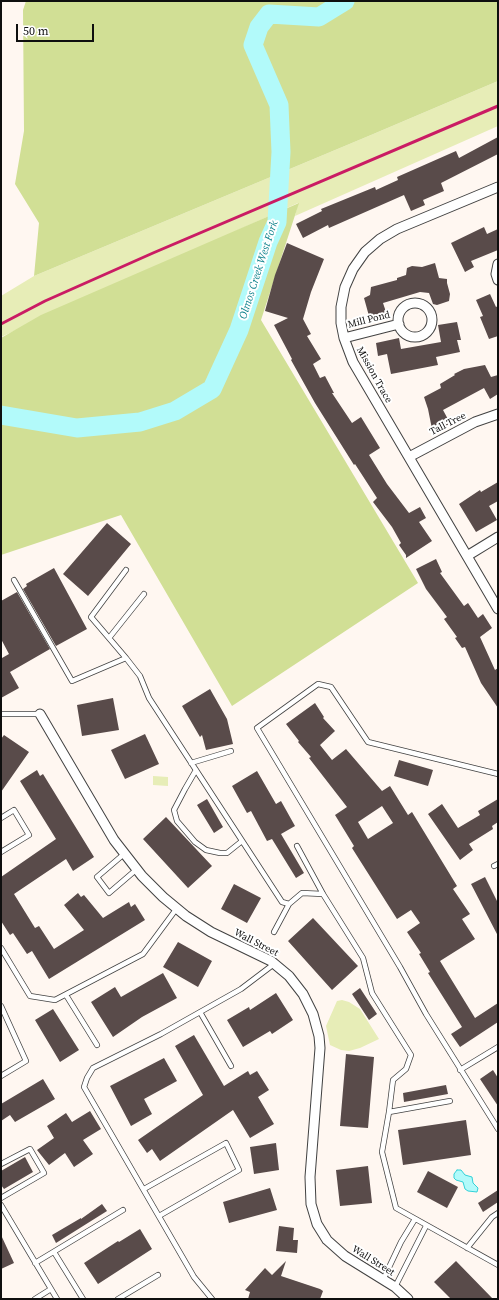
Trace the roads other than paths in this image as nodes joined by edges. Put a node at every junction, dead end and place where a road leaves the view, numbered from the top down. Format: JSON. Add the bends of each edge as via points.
{"nodes":[{"id":1,"x":498,"y":187,"type":"edge"},
{"id":2,"x":498,"y":264,"type":"edge"},
{"id":3,"x":498,"y":280,"type":"edge"},
{"id":4,"x":399,"y":324,"type":"dead end"},
{"id":5,"x":344,"y":338,"type":"junction"},
{"id":6,"x":498,"y":414,"type":"edge"},
{"id":7,"x":409,"y":457,"type":"junction"},
{"id":8,"x":498,"y":537,"type":"edge"},
{"id":9,"x":467,"y":556,"type":"junction"},
{"id":10,"x":126,"y":570,"type":"dead end"},
{"id":11,"x":14,"y":580,"type":"dead end"},
{"id":12,"x":144,"y":594,"type":"dead end"},
{"id":13,"x":498,"y":609,"type":"edge"},
{"id":14,"x":108,"y":638,"type":"junction"},
{"id":15,"x":126,"y":658,"type":"junction"},
{"id":16,"x":1,"y":714,"type":"edge"},
{"id":17,"x":40,"y":714,"type":"joint"},
{"id":18,"x":230,"y":751,"type":"dead end"},
{"id":19,"x":191,"y":763,"type":"junction"},
{"id":20,"x":196,"y":770,"type":"junction"},
{"id":21,"x":498,"y":774,"type":"edge"},
{"id":22,"x":1,"y":818,"type":"edge"},
{"id":23,"x":242,"y":841,"type":"junction"},
{"id":24,"x":297,"y":846,"type":"dead end"},
{"id":25,"x":1,"y":852,"type":"edge"},
{"id":26,"x":124,"y":854,"type":"junction"},
{"id":27,"x":137,"y":869,"type":"junction"},
{"id":28,"x":323,"y":894,"type":"junction"},
{"id":29,"x":289,"y":904,"type":"junction"},
{"id":30,"x":177,"y":908,"type":"junction"},
{"id":31,"x":274,"y":932,"type":"dead end"},
{"id":32,"x":1,"y":948,"type":"edge"},
{"id":33,"x":274,"y":963,"type":"junction"},
{"id":34,"x":66,"y":995,"type":"junction"},
{"id":35,"x":1,"y":1006,"type":"edge"},
{"id":36,"x":200,"y":1012,"type":"junction"},
{"id":37,"x":97,"y":1045,"type":"dead end"},
{"id":38,"x":498,"y":1047,"type":"edge"},
{"id":39,"x":231,"y":1066,"type":"dead end"},
{"id":40,"x":460,"y":1070,"type":"junction"},
{"id":41,"x":1,"y":1076,"type":"edge"},
{"id":42,"x":450,"y":1101,"type":"dead end"},
{"id":43,"x":390,"y":1112,"type":"junction"},
{"id":44,"x":498,"y":1130,"type":"edge"},
{"id":45,"x":1,"y":1164,"type":"edge"},
{"id":46,"x":144,"y":1189,"type":"junction"},
{"id":47,"x":1,"y":1198,"type":"edge"},
{"id":48,"x":1,"y":1205,"type":"edge"},
{"id":49,"x":123,"y":1210,"type":"dead end"},
{"id":50,"x":498,"y":1213,"type":"edge"},
{"id":51,"x":7,"y":1215,"type":"junction"},
{"id":52,"x":1,"y":1216,"type":"edge"},
{"id":53,"x":159,"y":1216,"type":"junction"},
{"id":54,"x":415,"y":1219,"type":"junction"},
{"id":55,"x":426,"y":1226,"type":"junction"},
{"id":56,"x":467,"y":1248,"type":"junction"},
{"id":57,"x":54,"y":1252,"type":"junction"},
{"id":58,"x":35,"y":1263,"type":"junction"},
{"id":59,"x":498,"y":1265,"type":"edge"},
{"id":60,"x":158,"y":1275,"type":"dead end"},
{"id":61,"x":383,"y":1280,"type":"junction"},
{"id":62,"x":395,"y":1287,"type":"junction"},
{"id":63,"x":51,"y":1289,"type":"junction"},
{"id":64,"x":35,"y":1299,"type":"edge"},
{"id":65,"x":57,"y":1299,"type":"edge"},
{"id":66,"x":83,"y":1299,"type":"edge"},
{"id":67,"x":118,"y":1299,"type":"edge"},
{"id":68,"x":212,"y":1299,"type":"edge"},
{"id":69,"x":408,"y":1299,"type":"edge"}],
"edges":[{"from":1,"to":5,"type":"street","name":"Mission Trace","via":[[397,229],[365,252],[348,278],[342,297],[341,323]]},
{"from":2,"to":3,"type":"street"},
{"from":4,"to":5,"type":"street","name":"Mill Pond"},
{"from":5,"to":7,"type":"street","name":"Mission Trace","via":[[353,362]]},
{"from":6,"to":7,"type":"street","name":"Tall Tree","via":[[475,422]]},
{"from":7,"to":9,"type":"street","name":"Mission Trace"},
{"from":8,"to":9,"type":"street"},
{"from":9,"to":13,"type":"street","name":"Mission Trace"},
{"from":10,"to":14,"type":"lane","via":[[91,617]]},
{"from":11,"to":15,"type":"lane","via":[[72,681]]},
{"from":12,"to":14,"type":"lane"},
{"from":14,"to":15,"type":"lane"},
{"from":15,"to":19,"type":"lane","via":[[140,676],[149,698]]},
{"from":16,"to":17,"type":"lane"},
{"from":17,"to":26,"type":"street","name":"Wall Street"},
{"from":18,"to":19,"type":"lane"},
{"from":19,"to":20,"type":"lane"},
{"from":20,"to":23,"type":"lane"},
{"from":20,"to":23,"type":"lane","via":[[174,810],[177,821],[206,850],[226,853]]},
{"from":21,"to":40,"type":"lane","via":[[368,742],[331,687],[318,684],[257,728]]},
{"from":22,"to":25,"type":"lane","via":[[14,810],[29,835]]},
{"from":23,"to":29,"type":"lane","via":[[282,902]]},
{"from":24,"to":28,"type":"lane"},
{"from":26,"to":27,"type":"street","name":"Wall Street"},
{"from":26,"to":27,"type":"lane","via":[[97,877],[109,893]]},
{"from":27,"to":30,"type":"street","name":"Wall Street"},
{"from":28,"to":29,"type":"lane","via":[[302,893]]},
{"from":28,"to":43,"type":"lane","via":[[362,958],[372,993],[411,1055],[406,1069],[393,1080]]},
{"from":29,"to":31,"type":"lane"},
{"from":30,"to":33,"type":"street","name":"Wall Street","via":[[211,932]]},
{"from":30,"to":34,"type":"lane","via":[[143,954]]},
{"from":32,"to":34,"type":"lane","via":[[30,996],[55,1000]]},
{"from":33,"to":36,"type":"lane","via":[[241,989]]},
{"from":33,"to":61,"type":"street","name":"Wall Street","via":[[289,976],[303,994],[313,1014],[319,1036],[320,1059],[310,1177],[311,1204],[317,1224],[327,1240],[345,1256]]},
{"from":34,"to":37,"type":"lane"},
{"from":35,"to":41,"type":"lane","via":[[26,1061]]},
{"from":36,"to":39,"type":"lane"},
{"from":36,"to":46,"type":"lane","via":[[93,1068],[84,1087]]},
{"from":38,"to":40,"type":"lane"},
{"from":40,"to":44,"type":"lane"},
{"from":42,"to":43,"type":"lane"},
{"from":43,"to":54,"type":"lane","via":[[382,1152],[396,1208]]},
{"from":45,"to":47,"type":"lane","via":[[30,1149],[44,1173]]},
{"from":46,"to":53,"type":"lane"},
{"from":46,"to":53,"type":"lane","via":[[226,1143],[239,1170]]},
{"from":48,"to":51,"type":"lane"},
{"from":49,"to":57,"type":"lane"},
{"from":50,"to":56,"type":"lane"},
{"from":51,"to":52,"type":"lane"},
{"from":51,"to":58,"type":"lane"},
{"from":53,"to":68,"type":"lane","via":[[194,1277]]},
{"from":54,"to":55,"type":"lane"},
{"from":54,"to":61,"type":"lane"},
{"from":55,"to":56,"type":"lane"},
{"from":55,"to":62,"type":"lane"},
{"from":56,"to":59,"type":"lane"},
{"from":57,"to":58,"type":"lane"},
{"from":57,"to":66,"type":"lane"},
{"from":58,"to":63,"type":"lane"},
{"from":60,"to":67,"type":"lane"},
{"from":61,"to":62,"type":"street","name":"Wall Street"},
{"from":62,"to":69,"type":"street","name":"Wall Street"},
{"from":63,"to":64,"type":"lane"},
{"from":63,"to":65,"type":"lane"}]}
